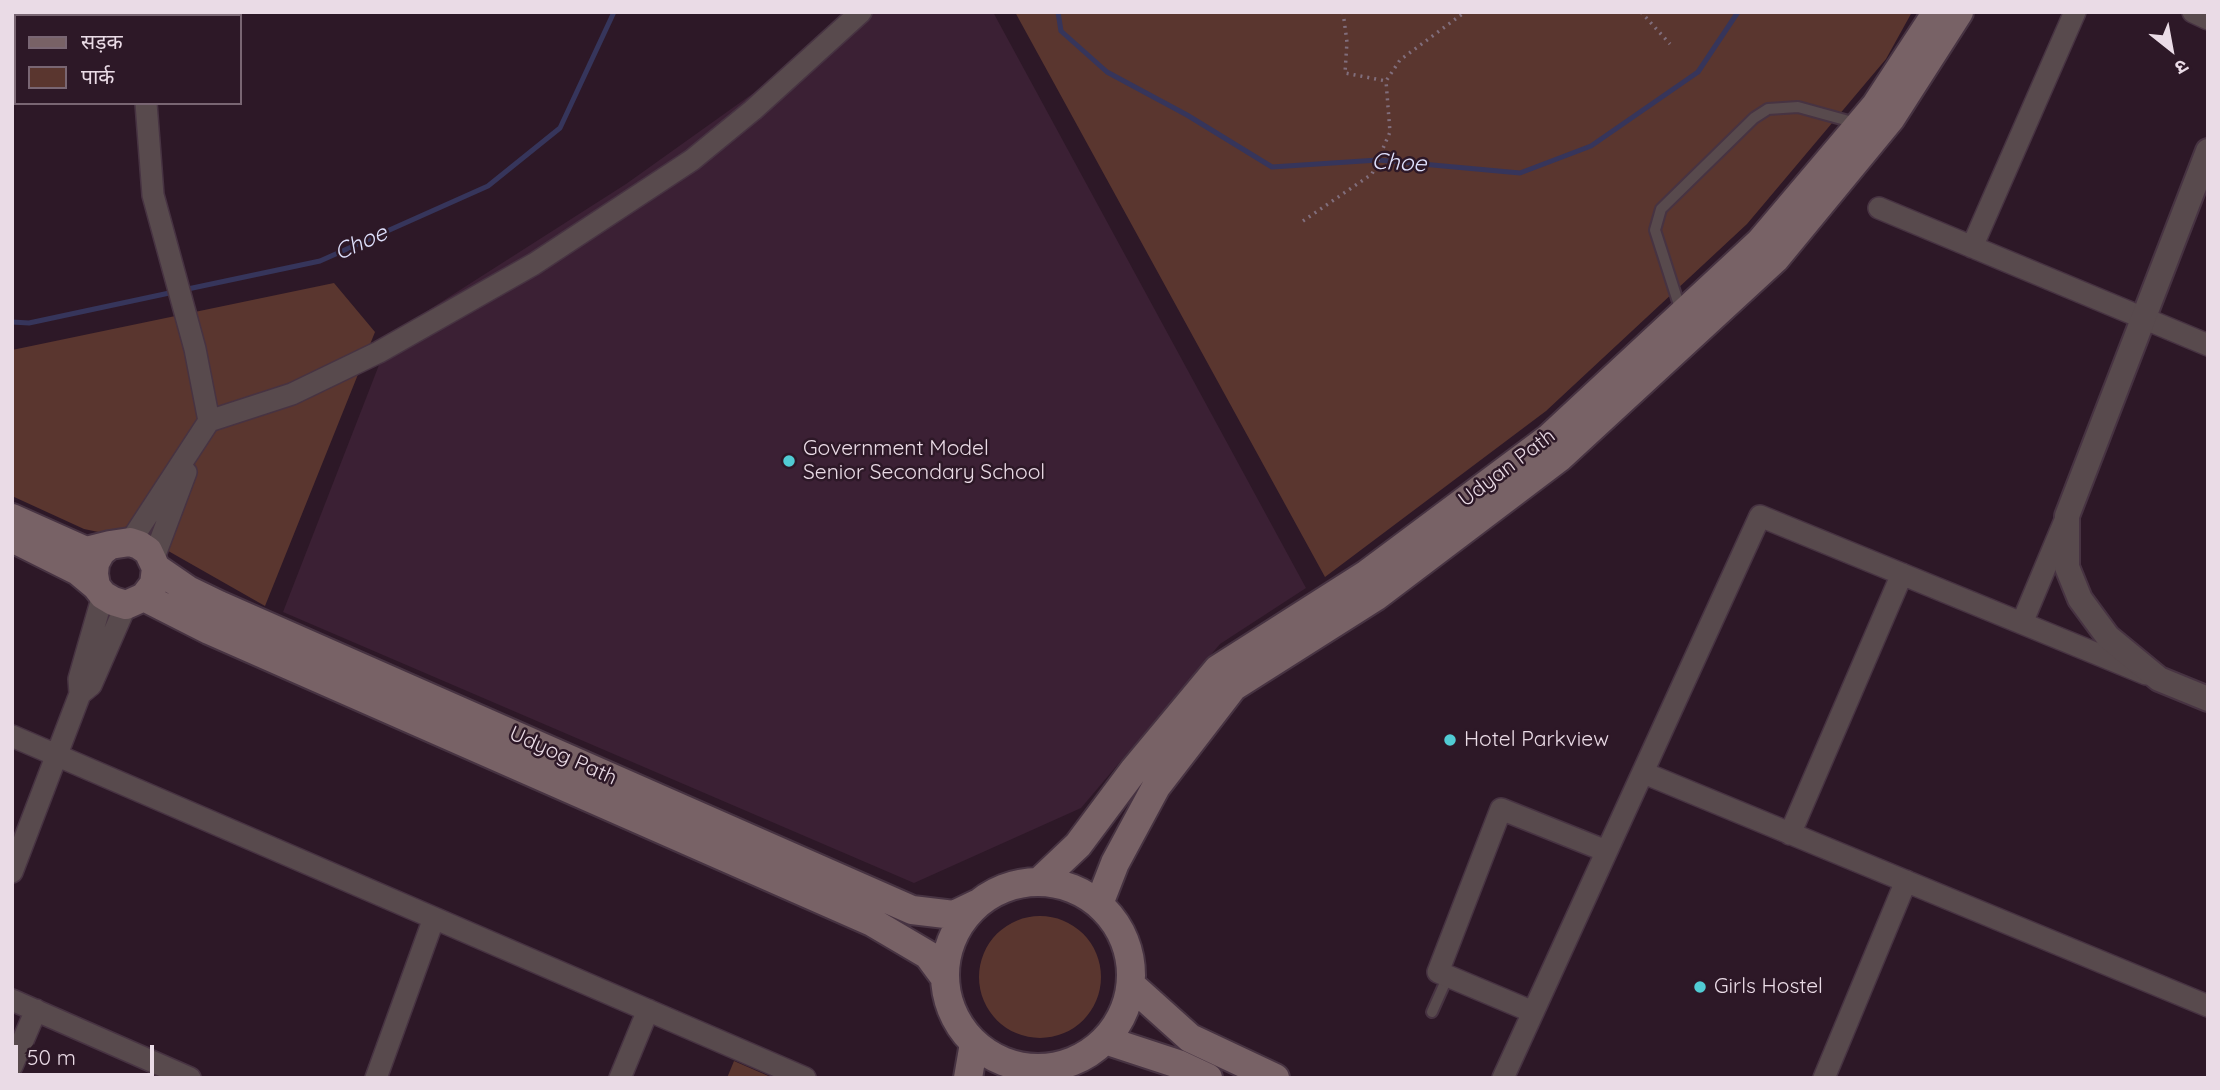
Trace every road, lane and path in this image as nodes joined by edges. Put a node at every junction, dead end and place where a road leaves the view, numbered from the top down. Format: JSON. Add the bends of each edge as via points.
{"nodes":[{"id":1,"x":861,"y":12,"type":"edge"},
{"id":2,"x":1343,"y":12,"type":"edge"},
{"id":3,"x":1465,"y":12,"type":"edge"},
{"id":4,"x":1641,"y":12,"type":"edge"},
{"id":5,"x":1937,"y":12,"type":"edge"},
{"id":6,"x":1959,"y":12,"type":"edge"},
{"id":7,"x":2075,"y":12,"type":"edge"},
{"id":8,"x":2193,"y":12,"type":"edge"},
{"id":9,"x":2208,"y":19,"type":"edge"},
{"id":10,"x":1670,"y":44,"type":"dead end"},
{"id":11,"x":1386,"y":81,"type":"junction"},
{"id":12,"x":146,"y":105,"type":"edge"},
{"id":13,"x":1859,"y":125,"type":"junction"},
{"id":14,"x":2206,"y":158,"type":"edge"},
{"id":15,"x":1879,"y":208,"type":"dead end"},
{"id":16,"x":1303,"y":221,"type":"dead end"},
{"id":17,"x":1972,"y":247,"type":"junction"},
{"id":18,"x":1682,"y":314,"type":"junction"},
{"id":19,"x":2143,"y":316,"type":"junction"},
{"id":20,"x":2208,"y":345,"type":"edge"},
{"id":21,"x":204,"y":429,"type":"junction"},
{"id":22,"x":2067,"y":516,"type":"junction"},
{"id":23,"x":12,"y":518,"type":"edge"},
{"id":24,"x":12,"y":538,"type":"edge"},
{"id":25,"x":120,"y":543,"type":"junction"},
{"id":26,"x":155,"y":564,"type":"junction"},
{"id":27,"x":1902,"y":574,"type":"junction"},
{"id":28,"x":117,"y":596,"type":"junction"},
{"id":29,"x":2022,"y":623,"type":"junction"},
{"id":30,"x":2159,"y":679,"type":"junction"},
{"id":31,"x":2208,"y":699,"type":"edge"},
{"id":32,"x":12,"y":736,"type":"edge"},
{"id":33,"x":55,"y":754,"type":"junction"},
{"id":34,"x":1644,"y":773,"type":"junction"},
{"id":35,"x":1790,"y":834,"type":"junction"},
{"id":36,"x":1605,"y":851,"type":"junction"},
{"id":37,"x":12,"y":872,"type":"edge"},
{"id":38,"x":1906,"y":881,"type":"junction"},
{"id":39,"x":1039,"y":882,"type":"junction"},
{"id":40,"x":977,"y":904,"type":"junction"},
{"id":41,"x":1099,"y":904,"type":"junction"},
{"id":42,"x":434,"y":918,"type":"junction"},
{"id":43,"x":1448,"y":976,"type":"junction"},
{"id":44,"x":945,"y":978,"type":"junction"},
{"id":45,"x":1131,"y":985,"type":"junction"},
{"id":46,"x":12,"y":1000,"type":"edge"},
{"id":47,"x":2208,"y":1006,"type":"edge"},
{"id":48,"x":36,"y":1010,"type":"junction"},
{"id":49,"x":648,"y":1010,"type":"junction"},
{"id":50,"x":1432,"y":1012,"type":"dead end"},
{"id":51,"x":1533,"y":1012,"type":"junction"},
{"id":52,"x":1105,"y":1040,"type":"junction"},
{"id":53,"x":974,"y":1042,"type":"junction"},
{"id":54,"x":12,"y":1066,"type":"edge"},
{"id":55,"x":1033,"y":1073,"type":"edge"},
{"id":56,"x":190,"y":1078,"type":"edge"},
{"id":57,"x":376,"y":1078,"type":"edge"},
{"id":58,"x":620,"y":1078,"type":"edge"},
{"id":59,"x":805,"y":1078,"type":"edge"},
{"id":60,"x":968,"y":1078,"type":"edge"},
{"id":61,"x":1208,"y":1078,"type":"edge"},
{"id":62,"x":1275,"y":1078,"type":"edge"},
{"id":63,"x":1503,"y":1078,"type":"edge"},
{"id":64,"x":1824,"y":1078,"type":"edge"}],
"edges":[{"from":1,"to":21,"type":"street","via":[[692,160],[534,264],[379,352]]},
{"from":2,"to":11,"type":"path","via":[[1345,73]]},
{"from":3,"to":11,"type":"path","via":[[1400,60]]},
{"from":4,"to":10,"type":"path"},
{"from":5,"to":13,"type":"main road","name":"Udyan Path"},
{"from":6,"to":41,"type":"main road","name":"Udyan Path","via":[[1891,118],[1765,268],[1560,457],[1375,597],[1233,687],[1156,787],[1115,863]]},
{"from":7,"to":17,"type":"street"},
{"from":8,"to":9,"type":"street"},
{"from":11,"to":16,"type":"path","via":[[1391,132],[1372,174]]},
{"from":12,"to":21,"type":"street","via":[[153,195],[195,349]]},
{"from":13,"to":18,"type":"main road","name":"Udyan Path","via":[[1760,242]]},
{"from":13,"to":18,"type":"lane","via":[[1798,107],[1768,109],[1661,209],[1655,230]]},
{"from":14,"to":19,"type":"street"},
{"from":15,"to":17,"type":"street"},
{"from":17,"to":19,"type":"street"},
{"from":18,"to":39,"type":"main road","name":"Udyan Path","via":[[1549,438],[1367,574],[1218,669],[1078,845]]},
{"from":19,"to":20,"type":"street"},
{"from":19,"to":22,"type":"street"},
{"from":21,"to":25,"type":"street"},
{"from":21,"to":26,"type":"street"},
{"from":22,"to":29,"type":"street"},
{"from":22,"to":30,"type":"street","via":[[2067,567],[2080,599],[2108,636]]},
{"from":23,"to":25,"type":"main road","via":[[86,551]]},
{"from":24,"to":28,"type":"main road","name":"Udyog Path"},
{"from":25,"to":26,"type":"main road","via":[[148,551]]},
{"from":25,"to":28,"type":"main road","via":[[101,552],[94,574]]},
{"from":26,"to":28,"type":"main road","via":[[153,584]]},
{"from":26,"to":40,"type":"main road","name":"Udyog Path","via":[[188,590],[219,605],[912,910],[954,915]]},
{"from":27,"to":29,"type":"street"},
{"from":27,"to":34,"type":"street","via":[[1760,516]]},
{"from":27,"to":35,"type":"street"},
{"from":28,"to":33,"type":"street","via":[[91,685],[80,694]]},
{"from":28,"to":44,"type":"main road","name":"Udyog Path","via":[[209,630],[872,922],[928,955]]},
{"from":29,"to":30,"type":"street"},
{"from":30,"to":31,"type":"street"},
{"from":32,"to":33,"type":"street"},
{"from":33,"to":37,"type":"street"},
{"from":33,"to":42,"type":"street"},
{"from":34,"to":35,"type":"street"},
{"from":34,"to":36,"type":"street"},
{"from":35,"to":38,"type":"street"},
{"from":36,"to":43,"type":"street","via":[[1501,809],[1438,972]]},
{"from":36,"to":51,"type":"street"},
{"from":38,"to":47,"type":"street"},
{"from":38,"to":64,"type":"street"},
{"from":39,"to":40,"type":"main road","via":[[1012,885]]},
{"from":39,"to":41,"type":"main road","via":[[1071,887]]},
{"from":40,"to":44,"type":"main road","via":[[953,937]]},
{"from":41,"to":45,"type":"main road","via":[[1125,941]]},
{"from":42,"to":49,"type":"street"},
{"from":42,"to":57,"type":"street"},
{"from":43,"to":50,"type":"lane"},
{"from":43,"to":51,"type":"street"},
{"from":44,"to":53,"type":"main road","via":[[956,1020]]},
{"from":45,"to":52,"type":"main road","via":[[1123,1015]]},
{"from":45,"to":62,"type":"main road","via":[[1189,1038]]},
{"from":46,"to":48,"type":"street"},
{"from":48,"to":54,"type":"street"},
{"from":48,"to":56,"type":"street"},
{"from":49,"to":58,"type":"street"},
{"from":49,"to":59,"type":"street"},
{"from":51,"to":63,"type":"street"},
{"from":52,"to":55,"type":"main road","via":[[1080,1058]]},
{"from":52,"to":61,"type":"main road"},
{"from":53,"to":55,"type":"main road"},
{"from":53,"to":60,"type":"main road"}]}
